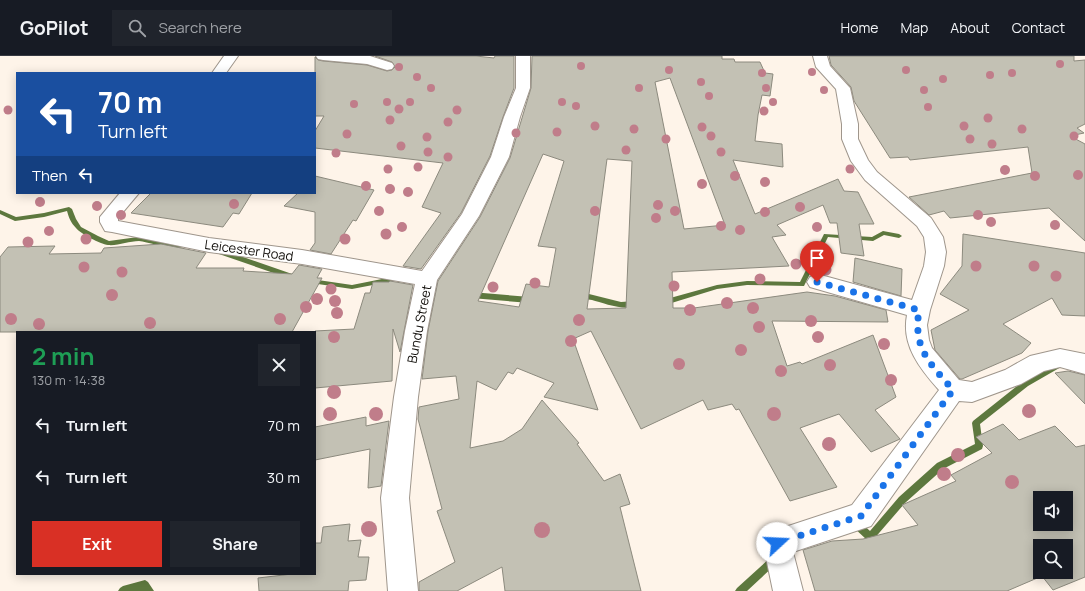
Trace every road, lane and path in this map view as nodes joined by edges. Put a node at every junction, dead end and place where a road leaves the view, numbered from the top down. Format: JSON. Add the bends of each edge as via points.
{"nodes":[{"id":1,"x":231,"y":56,"type":"edge"},
{"id":2,"x":323,"y":56,"type":"edge"},
{"id":3,"x":523,"y":56,"type":"edge"},
{"id":4,"x":820,"y":56,"type":"edge"},
{"id":5,"x":351,"y":58,"type":"edge"},
{"id":6,"x":387,"y":66,"type":"dead end"},
{"id":7,"x":220,"y":72,"type":"edge"},
{"id":8,"x":129,"y":194,"type":"edge"},
{"id":9,"x":427,"y":278,"type":"junction"},
{"id":10,"x":817,"y":282,"type":"dead end"},
{"id":11,"x":919,"y":310,"type":"junction"},
{"id":12,"x":1085,"y":364,"type":"edge"},
{"id":13,"x":953,"y":390,"type":"junction"},
{"id":14,"x":404,"y":591,"type":"edge"},
{"id":15,"x":788,"y":591,"type":"edge"}],
"edges":[{"from":1,"to":7,"type":"street"},
{"from":2,"to":5,"type":"street"},
{"from":3,"to":9,"type":"street","name":"Bundu Street","via":[[523,88],[500,157],[470,216]]},
{"from":4,"to":11,"type":"street","via":[[823,67],[843,88],[850,124],[850,139],[860,161],[876,180],[924,222],[936,243],[937,259]]},
{"from":5,"to":6,"type":"street"},
{"from":8,"to":9,"type":"street","name":"Leicester Road","via":[[109,218],[112,226],[209,245],[302,257]]},
{"from":9,"to":14,"type":"street","name":"Bundu Street","via":[[406,397],[395,498]]},
{"from":10,"to":11,"type":"street"},
{"from":11,"to":13,"type":"street","via":[[918,340],[926,357]]},
{"from":12,"to":13,"type":"street","via":[[1060,358],[1038,363],[1013,377],[972,392]]},
{"from":13,"to":15,"type":"street","via":[[861,516],[777,543]]}]}
